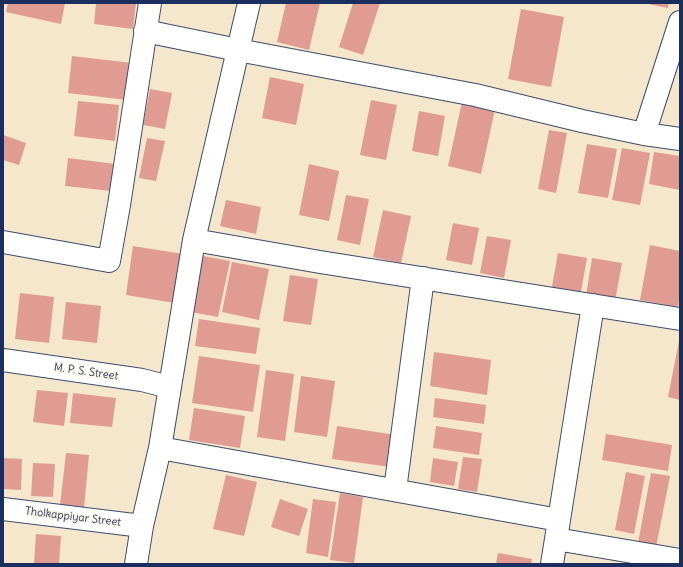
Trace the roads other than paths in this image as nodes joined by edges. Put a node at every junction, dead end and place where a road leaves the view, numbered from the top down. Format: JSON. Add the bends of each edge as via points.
{"nodes":[{"id":1,"x":150,"y":3,"type":"edge"},
{"id":2,"x":249,"y":3,"type":"edge"},
{"id":3,"x":680,"y":22,"type":"edge"},
{"id":4,"x":145,"y":31,"type":"junction"},
{"id":5,"x":238,"y":50,"type":"junction"},
{"id":6,"x":644,"y":134,"type":"junction"},
{"id":7,"x":680,"y":139,"type":"edge"},
{"id":8,"x":194,"y":240,"type":"junction"},
{"id":9,"x":3,"y":242,"type":"edge"},
{"id":10,"x":423,"y":278,"type":"junction"},
{"id":11,"x":594,"y":305,"type":"junction"},
{"id":12,"x":680,"y":319,"type":"edge"},
{"id":13,"x":3,"y":360,"type":"edge"},
{"id":14,"x":169,"y":387,"type":"junction"},
{"id":15,"x":160,"y":448,"type":"junction"},
{"id":16,"x":395,"y":490,"type":"junction"},
{"id":17,"x":3,"y":509,"type":"edge"},
{"id":18,"x":142,"y":526,"type":"junction"},
{"id":19,"x":558,"y":529,"type":"junction"},
{"id":20,"x":680,"y":560,"type":"edge"},
{"id":21,"x":136,"y":564,"type":"edge"},
{"id":22,"x":552,"y":564,"type":"edge"}],
"edges":[{"from":1,"to":4,"type":"street"},
{"from":2,"to":5,"type":"street"},
{"from":3,"to":6,"type":"street"},
{"from":4,"to":5,"type":"street"},
{"from":4,"to":9,"type":"street","via":[[109,261]]},
{"from":5,"to":6,"type":"street","via":[[476,95]]},
{"from":5,"to":8,"type":"street"},
{"from":6,"to":7,"type":"street"},
{"from":8,"to":10,"type":"street"},
{"from":8,"to":14,"type":"street"},
{"from":10,"to":11,"type":"street"},
{"from":10,"to":16,"type":"street"},
{"from":11,"to":12,"type":"street"},
{"from":11,"to":19,"type":"street"},
{"from":13,"to":14,"type":"street","name":"M. P. S. Street","via":[[142,380]]},
{"from":14,"to":15,"type":"street"},
{"from":15,"to":16,"type":"street"},
{"from":15,"to":18,"type":"street"},
{"from":16,"to":19,"type":"street"},
{"from":17,"to":18,"type":"street","name":"Tholkappiyar Street"},
{"from":18,"to":21,"type":"street"},
{"from":19,"to":20,"type":"street"},
{"from":19,"to":22,"type":"street"}]}
